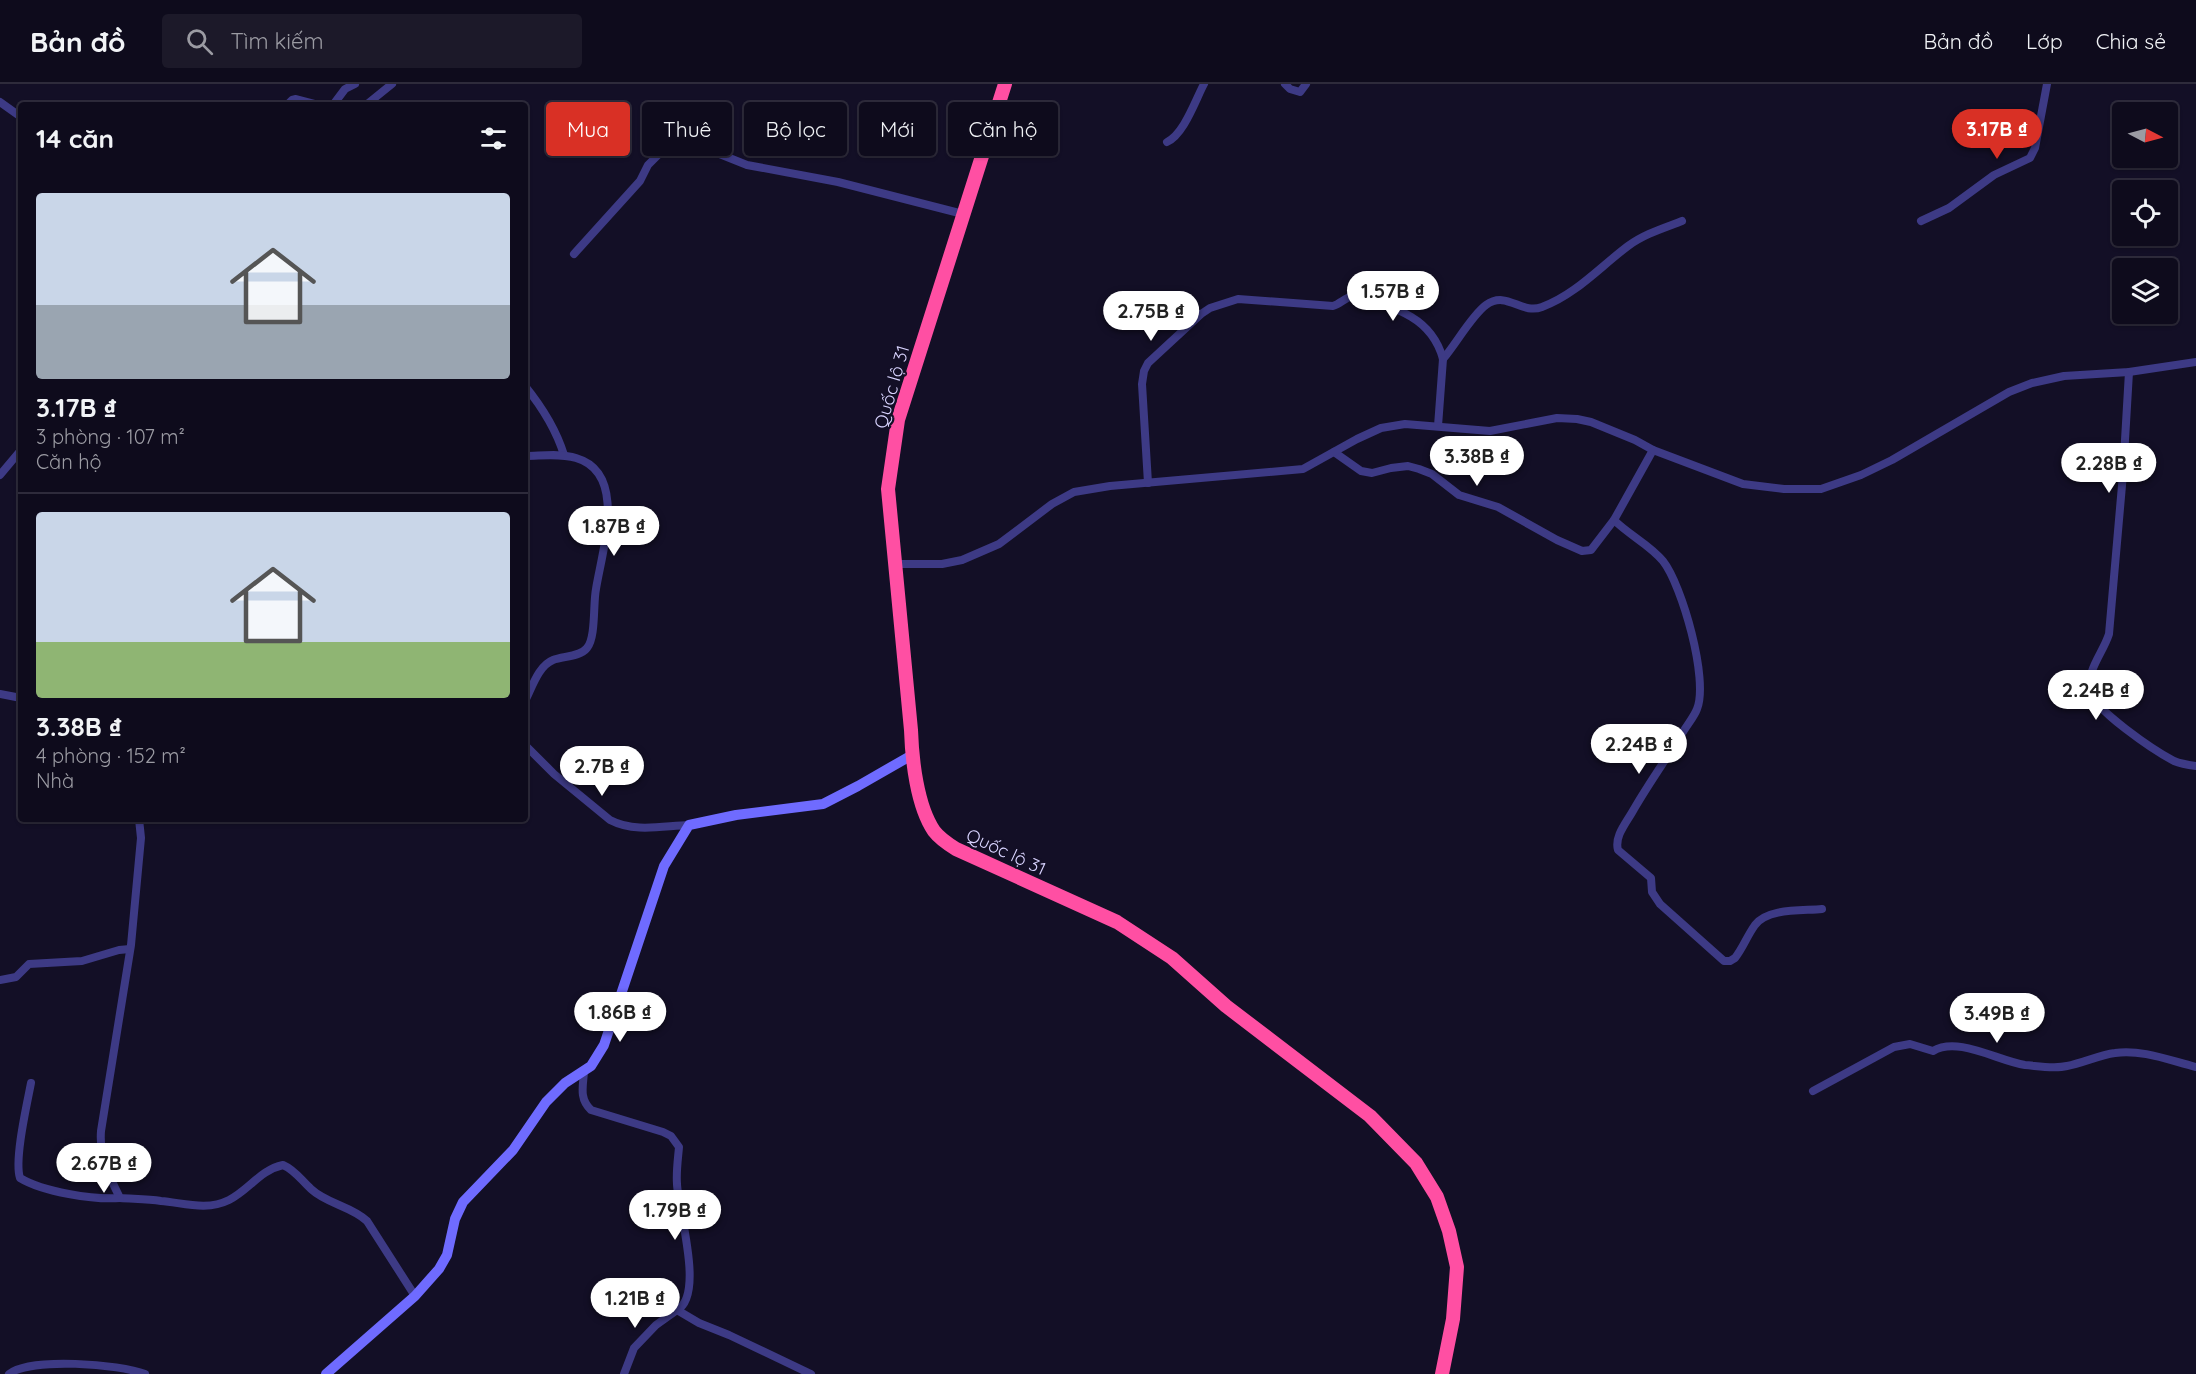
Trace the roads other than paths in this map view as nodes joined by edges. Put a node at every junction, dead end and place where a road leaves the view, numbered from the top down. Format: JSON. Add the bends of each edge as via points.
{"nodes":[{"id":1,"x":355,"y":84,"type":"edge"},
{"id":2,"x":392,"y":84,"type":"edge"},
{"id":3,"x":1005,"y":84,"type":"edge"},
{"id":4,"x":1204,"y":84,"type":"edge"},
{"id":5,"x":1285,"y":84,"type":"edge"},
{"id":6,"x":1306,"y":84,"type":"edge"},
{"id":7,"x":2047,"y":84,"type":"edge"},
{"id":8,"x":0,"y":102,"type":"edge"},
{"id":9,"x":290,"y":102,"type":"edge"},
{"id":10,"x":308,"y":102,"type":"edge"},
{"id":11,"x":335,"y":102,"type":"edge"},
{"id":12,"x":370,"y":102,"type":"edge"},
{"id":13,"x":18,"y":115,"type":"edge"},
{"id":14,"x":1167,"y":142,"type":"dead end"},
{"id":15,"x":963,"y":214,"type":"junction"},
{"id":16,"x":1682,"y":221,"type":"dead end"},
{"id":17,"x":1921,"y":221,"type":"dead end"},
{"id":18,"x":574,"y":254,"type":"dead end"},
{"id":19,"x":1443,"y":359,"type":"junction"},
{"id":20,"x":2196,"y":362,"type":"edge"},
{"id":21,"x":2129,"y":372,"type":"junction"},
{"id":22,"x":528,"y":390,"type":"edge"},
{"id":23,"x":1438,"y":426,"type":"junction"},
{"id":24,"x":1653,"y":450,"type":"junction"},
{"id":25,"x":1334,"y":452,"type":"junction"},
{"id":26,"x":18,"y":454,"type":"edge"},
{"id":27,"x":564,"y":455,"type":"junction"},
{"id":28,"x":528,"y":456,"type":"edge"},
{"id":29,"x":0,"y":475,"type":"edge"},
{"id":30,"x":1148,"y":483,"type":"junction"},
{"id":31,"x":1614,"y":520,"type":"junction"},
{"id":32,"x":894,"y":564,"type":"junction"},
{"id":33,"x":0,"y":694,"type":"edge"},
{"id":34,"x":528,"y":695,"type":"edge"},
{"id":35,"x":18,"y":697,"type":"edge"},
{"id":36,"x":528,"y":748,"type":"edge"},
{"id":37,"x":912,"y":755,"type":"junction"},
{"id":38,"x":2196,"y":766,"type":"edge"},
{"id":39,"x":139,"y":822,"type":"edge"},
{"id":40,"x":689,"y":825,"type":"junction"},
{"id":41,"x":1822,"y":909,"type":"dead end"},
{"id":42,"x":130,"y":949,"type":"junction"},
{"id":43,"x":0,"y":980,"type":"edge"},
{"id":44,"x":2196,"y":1067,"type":"edge"},
{"id":45,"x":584,"y":1072,"type":"junction"},
{"id":46,"x":31,"y":1083,"type":"dead end"},
{"id":47,"x":1813,"y":1091,"type":"dead end"},
{"id":48,"x":120,"y":1198,"type":"junction"},
{"id":49,"x":415,"y":1296,"type":"junction"},
{"id":50,"x":677,"y":1310,"type":"junction"},
{"id":51,"x":9,"y":1374,"type":"edge"},
{"id":52,"x":146,"y":1374,"type":"edge"},
{"id":53,"x":326,"y":1374,"type":"edge"},
{"id":54,"x":624,"y":1374,"type":"edge"},
{"id":55,"x":811,"y":1374,"type":"edge"},
{"id":56,"x":1442,"y":1374,"type":"edge"}],
"edges":[{"from":1,"to":11,"type":"street","via":[[345,89]]},
{"from":2,"to":12,"type":"street"},
{"from":3,"to":15,"type":"highway","name":"Quốc lộ 31"},
{"from":4,"to":14,"type":"street","via":[[1180,131]]},
{"from":5,"to":6,"type":"street","via":[[1300,92]]},
{"from":7,"to":17,"type":"street","via":[[2030,158],[1994,175],[1949,208]]},
{"from":8,"to":13,"type":"street"},
{"from":9,"to":10,"type":"street"},
{"from":15,"to":18,"type":"street","via":[[838,182],[747,165],[687,141],[665,148]]},
{"from":15,"to":32,"type":"highway","name":"Quốc lộ 31","via":[[898,420],[888,489]]},
{"from":16,"to":19,"type":"street","via":[[1634,242],[1596,274],[1542,308],[1525,309],[1507,299],[1486,304]]},
{"from":19,"to":23,"type":"street"},
{"from":19,"to":30,"type":"street","via":[[1441,350],[1414,317],[1353,296],[1333,306],[1249,298],[1210,308],[1160,351],[1144,371]]},
{"from":20,"to":21,"type":"street"},
{"from":21,"to":24,"type":"street","via":[[2064,376],[2020,387],[1892,460],[1821,489],[1743,484]]},
{"from":21,"to":38,"type":"street","via":[[2109,634],[2093,666],[2090,693],[2096,705],[2129,731],[2175,761]]},
{"from":22,"to":27,"type":"street","via":[[551,423]]},
{"from":23,"to":24,"type":"street","via":[[1491,431],[1567,418],[1591,422]]},
{"from":23,"to":25,"type":"street","via":[[1394,425]]},
{"from":24,"to":31,"type":"street"},
{"from":25,"to":30,"type":"street","via":[[1303,469]]},
{"from":25,"to":31,"type":"street","via":[[1372,474],[1391,468],[1419,468],[1459,495],[1498,507],[1582,550],[1591,550]]},
{"from":26,"to":29,"type":"street"},
{"from":27,"to":28,"type":"street"},
{"from":27,"to":34,"type":"street","via":[[589,463],[598,471],[608,497],[591,639],[581,652],[542,667]]},
{"from":30,"to":32,"type":"street","via":[[1074,492],[999,544],[962,560]]},
{"from":31,"to":41,"type":"street","via":[[1662,560],[1671,573],[1701,676],[1698,708],[1645,788],[1617,839],[1618,850],[1651,878],[1652,892],[1660,904],[1724,961],[1735,958],[1755,924],[1764,917]]},
{"from":32,"to":37,"type":"highway","name":"Quốc lộ 31"},
{"from":33,"to":35,"type":"street"},
{"from":36,"to":40,"type":"street","via":[[610,820],[628,827]]},
{"from":37,"to":40,"type":"street","via":[[823,804]]},
{"from":37,"to":56,"type":"highway","name":"Quốc lộ 31","via":[[927,816],[944,842],[1117,922],[1172,958],[1226,1006],[1370,1116],[1416,1163],[1437,1197],[1457,1267],[1453,1319]]},
{"from":39,"to":42,"type":"street"},
{"from":40,"to":45,"type":"street","via":[[664,866],[604,1045]]},
{"from":42,"to":43,"type":"street","via":[[82,961],[29,964],[16,977]]},
{"from":42,"to":48,"type":"street","via":[[100,1145]]},
{"from":44,"to":47,"type":"street","via":[[2126,1053],[2069,1066],[2024,1065],[1956,1046],[1933,1051],[1910,1044],[1894,1047]]},
{"from":45,"to":49,"type":"street","via":[[565,1083],[546,1102],[513,1150],[463,1202],[440,1269]]},
{"from":45,"to":50,"type":"street","via":[[582,1093],[591,1110],[663,1131],[679,1147],[676,1182],[689,1255],[687,1299]]},
{"from":46,"to":48,"type":"street","via":[[20,1178],[52,1190]]},
{"from":48,"to":49,"type":"street","via":[[214,1206],[231,1200],[267,1171],[283,1165],[320,1196],[367,1221]]},
{"from":49,"to":53,"type":"street"},
{"from":50,"to":54,"type":"street","via":[[634,1348]]},
{"from":50,"to":55,"type":"street"},
{"from":51,"to":52,"type":"street","via":[[39,1364],[118,1367]]}]}
